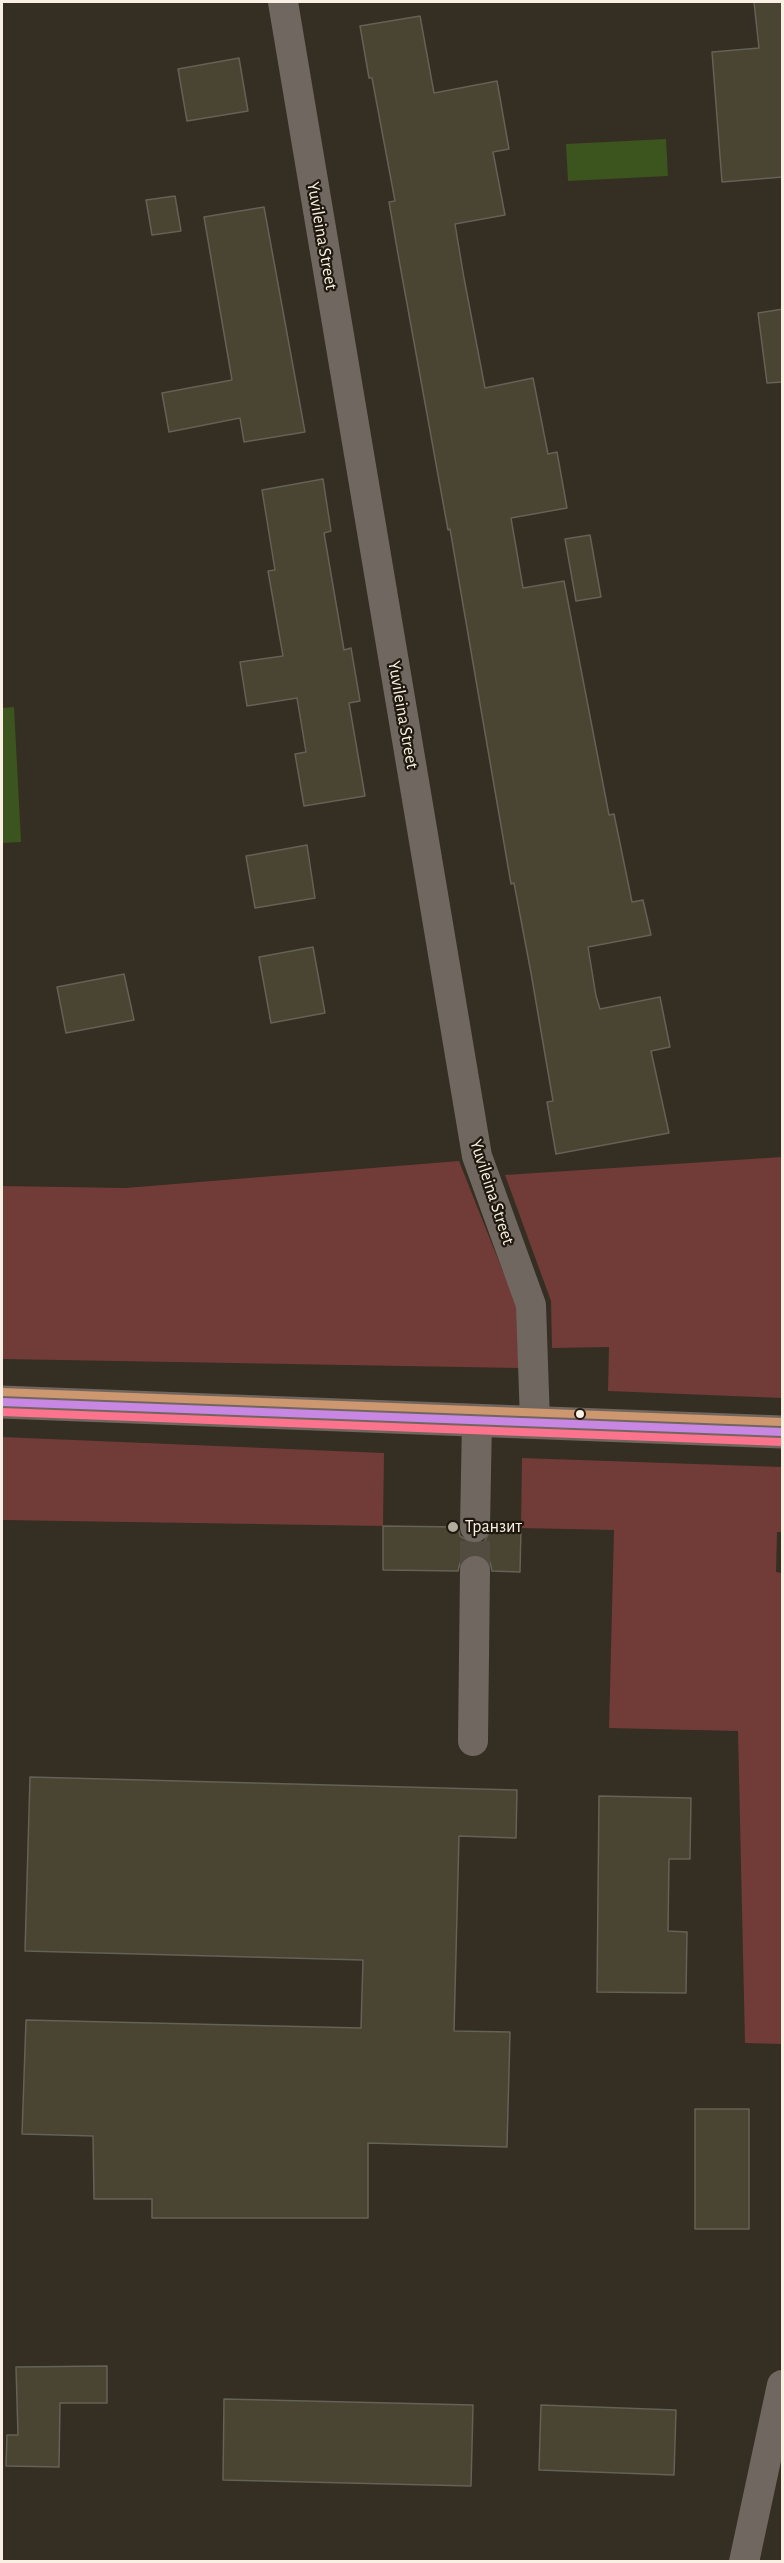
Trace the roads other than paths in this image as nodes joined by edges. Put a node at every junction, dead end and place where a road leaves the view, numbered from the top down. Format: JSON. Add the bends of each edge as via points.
{"nodes":[{"id":1,"x":283,"y":2,"type":"edge"},
{"id":2,"x":2,"y":1402,"type":"edge"},
{"id":3,"x":477,"y":1420,"type":"junction"},
{"id":4,"x":535,"y":1422,"type":"junction"},
{"id":5,"x":783,"y":1432,"type":"edge"},
{"id":6,"x":475,"y":1527,"type":"tunnel mouth"},
{"id":7,"x":475,"y":1571,"type":"tunnel mouth"},
{"id":8,"x":473,"y":1741,"type":"dead end"},
{"id":9,"x":783,"y":2385,"type":"edge"},
{"id":10,"x":744,"y":2562,"type":"edge"}],
"edges":[{"from":1,"to":4,"type":"street","name":"Yuvileina Street","via":[[477,1156],[531,1305]]},
{"from":2,"to":3,"type":"main road"},
{"from":3,"to":4,"type":"main road"},
{"from":3,"to":6,"type":"street"},
{"from":4,"to":5,"type":"main road"},
{"from":7,"to":8,"type":"street"},
{"from":9,"to":10,"type":"street"}]}
